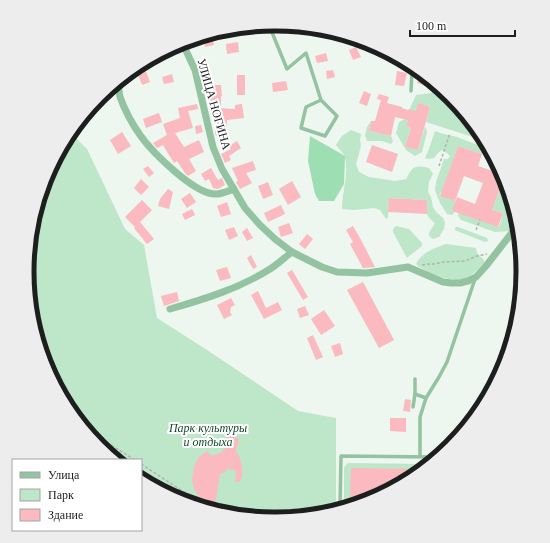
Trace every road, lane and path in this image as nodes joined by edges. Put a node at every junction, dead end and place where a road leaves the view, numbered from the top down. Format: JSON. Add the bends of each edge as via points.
{"nodes":[{"id":1,"x":272,"y":31,"type":"edge"},
{"id":2,"x":185,"y":48,"type":"edge"},
{"id":3,"x":412,"y":74,"type":"edge"},
{"id":4,"x":119,"y":89,"type":"edge"},
{"id":5,"x":411,"y":91,"type":"dead end"},
{"id":6,"x":321,"y":100,"type":"junction"},
{"id":7,"x":450,"y":133,"type":"dead end"},
{"id":8,"x":439,"y":166,"type":"dead end"},
{"id":9,"x":234,"y":189,"type":"junction"},
{"id":10,"x":480,"y":220,"type":"dead end"},
{"id":11,"x":476,"y":230,"type":"dead end"},
{"id":12,"x":512,"y":233,"type":"edge"},
{"id":13,"x":292,"y":252,"type":"junction"},
{"id":14,"x":497,"y":252,"type":"junction"},
{"id":15,"x":413,"y":269,"type":"junction"},
{"id":16,"x":476,"y":276,"type":"junction"},
{"id":17,"x":170,"y":310,"type":"dead end"},
{"id":18,"x":416,"y":379,"type":"dead end"},
{"id":19,"x":415,"y":394,"type":"junction"},
{"id":20,"x":426,"y":398,"type":"junction"},
{"id":21,"x":413,"y":407,"type":"dead end"},
{"id":22,"x":104,"y":440,"type":"edge"},
{"id":23,"x":420,"y":456,"type":"junction"},
{"id":24,"x":428,"y":457,"type":"edge"},
{"id":25,"x":133,"y":459,"type":"edge"},
{"id":26,"x":142,"y":465,"type":"edge"},
{"id":27,"x":197,"y":499,"type":"edge"},
{"id":28,"x":340,"y":503,"type":"edge"}],
"edges":[{"from":1,"to":6,"type":"lane","via":[[287,69],[306,54]]},
{"from":2,"to":9,"type":"street","name":"УЛИЦА НОГИНА","via":[[195,70],[213,147]]},
{"from":3,"to":5,"type":"lane"},
{"from":4,"to":9,"type":"street","via":[[140,136],[183,179],[215,195]]},
{"from":6,"to":6,"type":"lane","via":[[337,116],[325,136],[301,128],[306,107]]},
{"from":7,"to":8,"type":"path"},
{"from":9,"to":13,"type":"street","name":"УЛИЦА НОГИНА","via":[[245,208],[260,225]]},
{"from":10,"to":11,"type":"path"},
{"from":12,"to":14,"type":"street","name":"УЛИЦА НОГИНА"},
{"from":13,"to":15,"type":"street","name":"УЛИЦА НОГИНА","via":[[337,272],[367,273],[408,267]]},
{"from":13,"to":17,"type":"street","via":[[271,269],[244,283]]},
{"from":14,"to":15,"type":"path","via":[[465,261],[428,264]]},
{"from":14,"to":16,"type":"street","name":"УЛИЦА НОГИНА"},
{"from":15,"to":16,"type":"street","name":"УЛИЦА НОГИНА","via":[[443,282],[452,283],[468,281]]},
{"from":16,"to":20,"type":"lane","via":[[447,362]]},
{"from":18,"to":19,"type":"lane"},
{"from":19,"to":20,"type":"lane"},
{"from":19,"to":21,"type":"lane"},
{"from":20,"to":23,"type":"lane","via":[[420,417]]},
{"from":22,"to":25,"type":"path"},
{"from":23,"to":24,"type":"lane"},
{"from":23,"to":28,"type":"lane","via":[[340,456]]},
{"from":26,"to":27,"type":"path"}]}
